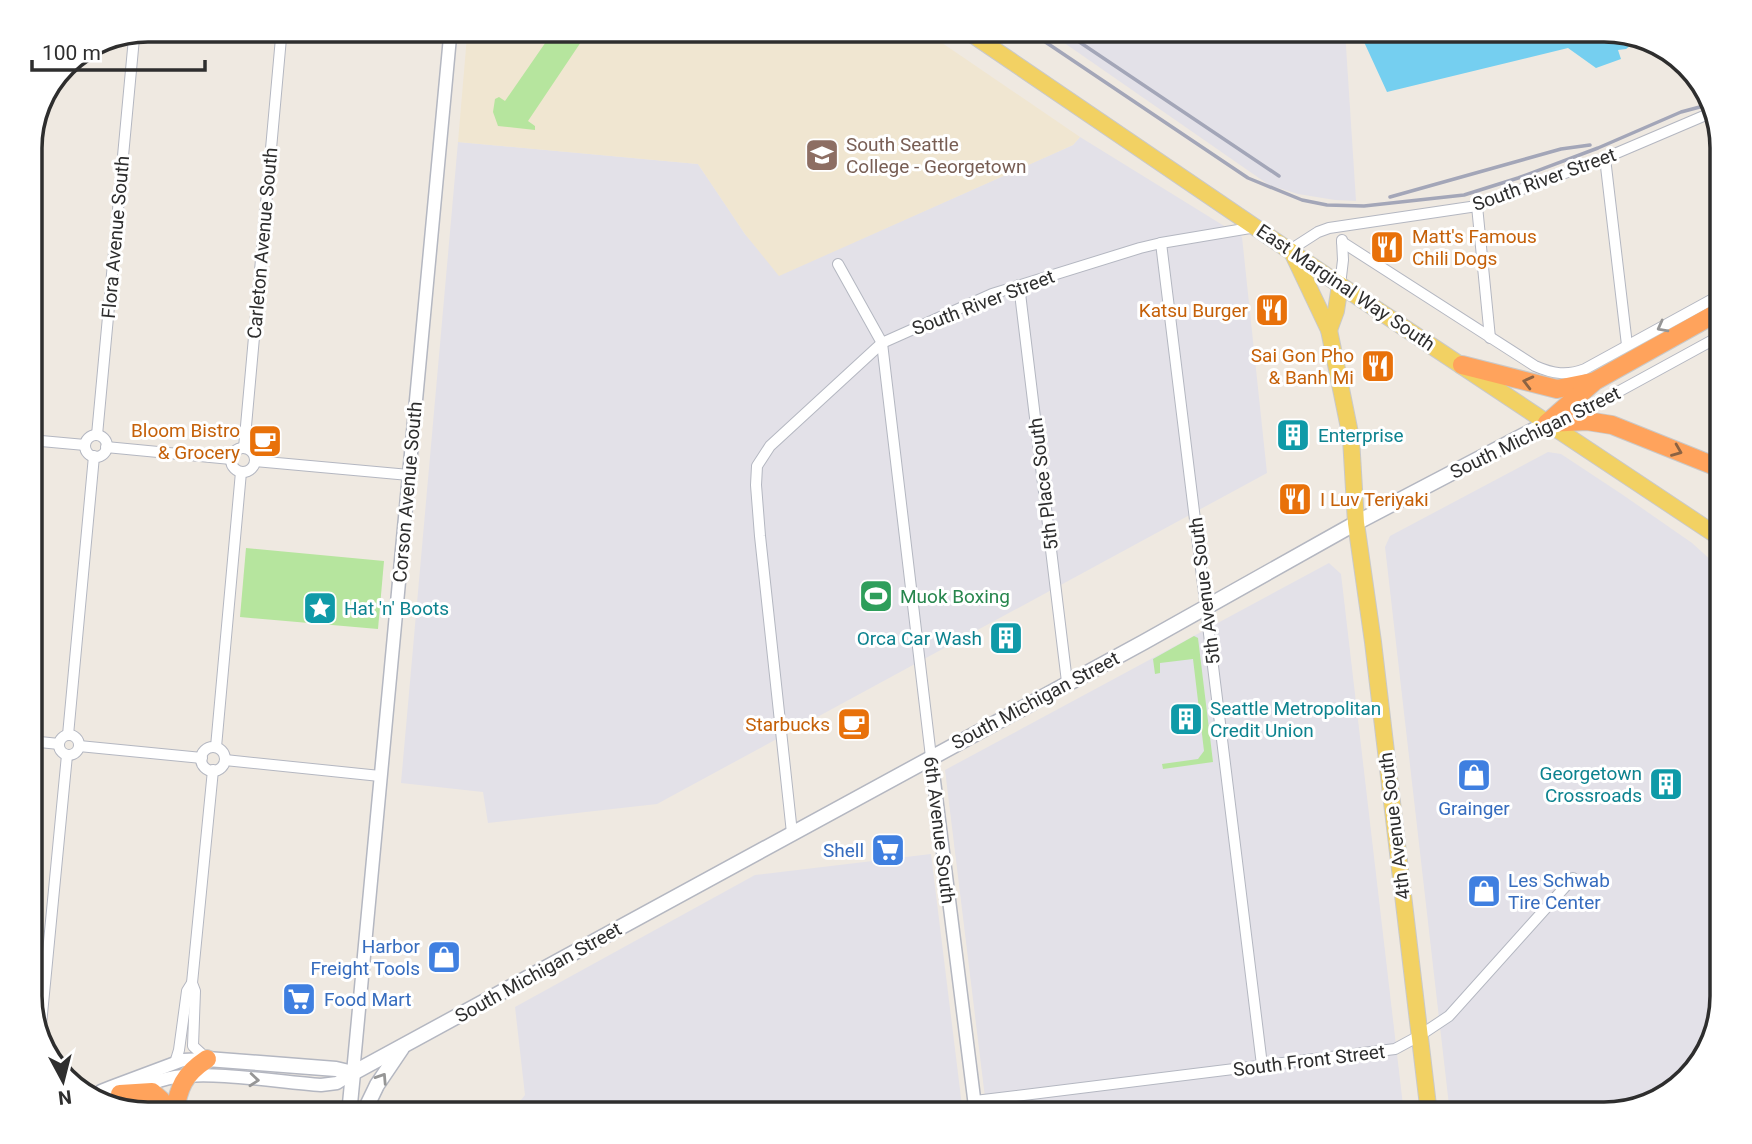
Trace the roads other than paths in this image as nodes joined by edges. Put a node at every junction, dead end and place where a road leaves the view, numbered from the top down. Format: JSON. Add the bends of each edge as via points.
{"nodes":[{"id":1,"x":281,"y":42,"type":"edge"},
{"id":2,"x":450,"y":42,"type":"edge"},
{"id":3,"x":983,"y":42,"type":"edge"},
{"id":4,"x":133,"y":43,"type":"edge"},
{"id":5,"x":1704,"y":116,"type":"edge"},
{"id":6,"x":1605,"y":158,"type":"junction"},
{"id":7,"x":1477,"y":206,"type":"junction"},
{"id":8,"x":1344,"y":225,"type":"junction"},
{"id":9,"x":1257,"y":227,"type":"junction"},
{"id":10,"x":1342,"y":242,"type":"junction"},
{"id":11,"x":1161,"y":243,"type":"junction"},
{"id":12,"x":1290,"y":250,"type":"junction"},
{"id":13,"x":838,"y":264,"type":"dead end"},
{"id":14,"x":1019,"y":285,"type":"junction"},
{"id":15,"x":1340,"y":285,"type":"junction"},
{"id":16,"x":1710,"y":301,"type":"edge"},
{"id":17,"x":1710,"y":317,"type":"edge"},
{"id":18,"x":1329,"y":330,"type":"junction"},
{"id":19,"x":1490,"y":338,"type":"junction"},
{"id":20,"x":1710,"y":341,"type":"edge"},
{"id":21,"x":882,"y":343,"type":"junction"},
{"id":22,"x":1628,"y":345,"type":"junction"},
{"id":23,"x":1462,"y":365,"type":"junction"},
{"id":24,"x":1559,"y":374,"type":"joint"},
{"id":25,"x":1595,"y":381,"type":"junction"},
{"id":26,"x":1547,"y":423,"type":"junction"},
{"id":27,"x":97,"y":435,"type":"junction"},
{"id":28,"x":42,"y":440,"type":"edge"},
{"id":29,"x":85,"y":445,"type":"junction"},
{"id":30,"x":106,"y":447,"type":"junction"},
{"id":31,"x":244,"y":448,"type":"junction"},
{"id":32,"x":94,"y":456,"type":"junction"},
{"id":33,"x":231,"y":459,"type":"junction"},
{"id":34,"x":255,"y":461,"type":"junction"},
{"id":35,"x":1710,"y":464,"type":"edge"},
{"id":36,"x":241,"y":472,"type":"junction"},
{"id":37,"x":409,"y":475,"type":"junction"},
{"id":38,"x":1356,"y":523,"type":"junction"},
{"id":39,"x":1710,"y":532,"type":"edge"},
{"id":40,"x":1206,"y":606,"type":"junction"},
{"id":41,"x":1067,"y":682,"type":"junction"},
{"id":42,"x":68,"y":735,"type":"junction"},
{"id":43,"x":42,"y":742,"type":"edge"},
{"id":44,"x":59,"y":744,"type":"junction"},
{"id":45,"x":79,"y":746,"type":"junction"},
{"id":46,"x":216,"y":747,"type":"junction"},
{"id":47,"x":67,"y":755,"type":"junction"},
{"id":48,"x":931,"y":757,"type":"junction"},
{"id":49,"x":202,"y":758,"type":"junction"},
{"id":50,"x":225,"y":760,"type":"junction"},
{"id":51,"x":213,"y":770,"type":"junction"},
{"id":52,"x":380,"y":776,"type":"junction"},
{"id":53,"x":792,"y":833,"type":"junction"},
{"id":54,"x":1573,"y":877,"type":"dead end"},
{"id":55,"x":192,"y":983,"type":"junction"},
{"id":56,"x":43,"y":1007,"type":"edge"},
{"id":57,"x":1419,"y":1036,"type":"junction"},
{"id":58,"x":405,"y":1044,"type":"junction"},
{"id":59,"x":207,"y":1059,"type":"junction"},
{"id":60,"x":1262,"y":1065,"type":"junction"},
{"id":61,"x":181,"y":1070,"type":"junction"},
{"id":62,"x":353,"y":1073,"type":"junction"},
{"id":63,"x":102,"y":1091,"type":"edge"},
{"id":64,"x":120,"y":1094,"type":"junction"},
{"id":65,"x":114,"y":1096,"type":"edge"},
{"id":66,"x":163,"y":1102,"type":"edge"},
{"id":67,"x":176,"y":1102,"type":"edge"},
{"id":68,"x":350,"y":1102,"type":"edge"},
{"id":69,"x":369,"y":1102,"type":"edge"},
{"id":70,"x":974,"y":1102,"type":"edge"},
{"id":71,"x":1015,"y":1102,"type":"edge"},
{"id":72,"x":1427,"y":1102,"type":"edge"}],
"edges":[{"from":1,"to":31,"type":"street","name":"Carleton Avenue South"},
{"from":2,"to":37,"type":"street","name":"Corson Avenue South"},
{"from":3,"to":9,"type":"main road","name":"East Marginal Way South"},
{"from":4,"to":27,"type":"street","name":"Flora Avenue South"},
{"from":5,"to":6,"type":"street","name":"South River Street"},
{"from":6,"to":7,"type":"street","name":"South River Street"},
{"from":6,"to":22,"type":"street"},
{"from":7,"to":8,"type":"street","name":"South River Street"},
{"from":7,"to":19,"type":"street"},
{"from":8,"to":10,"type":"street","name":"4th Avenue South"},
{"from":8,"to":12,"type":"street","name":"South River Street","via":[[1318,232]]},
{"from":9,"to":11,"type":"street","name":"South River Street"},
{"from":9,"to":12,"type":"main road","name":"East Marginal Way South"},
{"from":10,"to":15,"type":"street","name":"4th Avenue South"},
{"from":10,"to":19,"type":"street","name":"East Marginal Way South"},
{"from":11,"to":14,"type":"street","name":"South River Street"},
{"from":11,"to":40,"type":"street","name":"5th Avenue South"},
{"from":12,"to":15,"type":"main road","name":"East Marginal Way South"},
{"from":12,"to":18,"type":"main road","name":"4th Avenue South"},
{"from":13,"to":21,"type":"street","name":"6th Avenue South"},
{"from":14,"to":21,"type":"street","name":"South River Street"},
{"from":14,"to":41,"type":"street","name":"5th Place South"},
{"from":15,"to":18,"type":"main road","name":"4th Avenue South"},
{"from":15,"to":23,"type":"main road","name":"East Marginal Way South"},
{"from":16,"to":22,"type":"street","name":"South Michigan Street","one_way":true},
{"from":17,"to":25,"type":"highway"},
{"from":18,"to":38,"type":"main road","name":"4th Avenue South","via":[[1351,438]]},
{"from":19,"to":24,"type":"street","name":"East Marginal Way South","via":[[1535,366]]},
{"from":20,"to":26,"type":"street","name":"South Michigan Street","via":[[1605,398]]},
{"from":21,"to":48,"type":"street","name":"6th Avenue South"},
{"from":21,"to":53,"type":"street","name":"South River Street","via":[[770,446],[757,466],[760,536]]},
{"from":22,"to":24,"type":"street","name":"South Michigan Street","via":[[1586,369]]},
{"from":25,"to":23,"type":"highway","one_way":true,"via":[[1556,389]]},
{"from":23,"to":26,"type":"main road","name":"East Marginal Way South"},
{"from":25,"to":26,"type":"highway"},
{"from":26,"to":35,"type":"highway","one_way":true,"via":[[1612,425]]},
{"from":26,"to":38,"type":"main road","name":"South Michigan Street"},
{"from":26,"to":39,"type":"main road","name":"East Marginal Way South"},
{"from":27,"to":29,"type":"street","via":[[89,437]]},
{"from":27,"to":30,"type":"street"},
{"from":28,"to":29,"type":"street"},
{"from":29,"to":32,"type":"street"},
{"from":30,"to":32,"type":"street","via":[[102,455]]},
{"from":30,"to":33,"type":"street"},
{"from":31,"to":33,"type":"street"},
{"from":31,"to":34,"type":"street","via":[[253,453]]},
{"from":32,"to":42,"type":"street"},
{"from":33,"to":36,"type":"street"},
{"from":34,"to":36,"type":"street","via":[[249,471]]},
{"from":34,"to":37,"type":"street"},
{"from":36,"to":46,"type":"street"},
{"from":37,"to":52,"type":"street","name":"Corson Avenue South"},
{"from":38,"to":40,"type":"main road","name":"South Michigan Street"},
{"from":38,"to":57,"type":"main road","name":"4th Avenue South"},
{"from":40,"to":41,"type":"main road","name":"South Michigan Street"},
{"from":40,"to":60,"type":"street","name":"5th Avenue South"},
{"from":41,"to":48,"type":"main road","name":"South Michigan Street"},
{"from":42,"to":44,"type":"street"},
{"from":42,"to":45,"type":"street","via":[[76,738]]},
{"from":43,"to":44,"type":"street"},
{"from":44,"to":47,"type":"street"},
{"from":45,"to":47,"type":"street"},
{"from":45,"to":49,"type":"street"},
{"from":46,"to":49,"type":"street","via":[[208,748]]},
{"from":46,"to":50,"type":"street"},
{"from":47,"to":56,"type":"street"},
{"from":48,"to":53,"type":"main road","name":"South Michigan Street"},
{"from":48,"to":70,"type":"street","name":"6th Avenue South"},
{"from":49,"to":51,"type":"street"},
{"from":50,"to":51,"type":"street"},
{"from":50,"to":52,"type":"street"},
{"from":51,"to":55,"type":"street"},
{"from":52,"to":62,"type":"street","name":"Corson Avenue South"},
{"from":53,"to":58,"type":"main road","name":"South Michigan Street"},
{"from":54,"to":57,"type":"street","name":"South Front Street","via":[[1457,1008]]},
{"from":55,"to":59,"type":"street","via":[[193,1046]]},
{"from":55,"to":61,"type":"street","via":[[187,990],[179,1050]]},
{"from":57,"to":60,"type":"street","name":"South Front Street","via":[[1395,1049]]},
{"from":57,"to":72,"type":"main road","name":"4th Avenue South"},
{"from":58,"to":62,"type":"main road","name":"South Michigan Street"},
{"from":69,"to":58,"type":"main road","one_way":true},
{"from":59,"to":61,"type":"highway"},
{"from":59,"to":62,"type":"main road"},
{"from":60,"to":71,"type":"street","name":"South Front Street"},
{"from":61,"to":62,"type":"street","one_way":true,"via":[[321,1085],[337,1083]]},
{"from":61,"to":63,"type":"street"},
{"from":61,"to":64,"type":"street"},
{"from":61,"to":67,"type":"highway"},
{"from":62,"to":68,"type":"main road","name":"Corson Avenue South"},
{"from":64,"to":65,"type":"street"},
{"from":64,"to":66,"type":"highway","via":[[152,1092]]}]}
